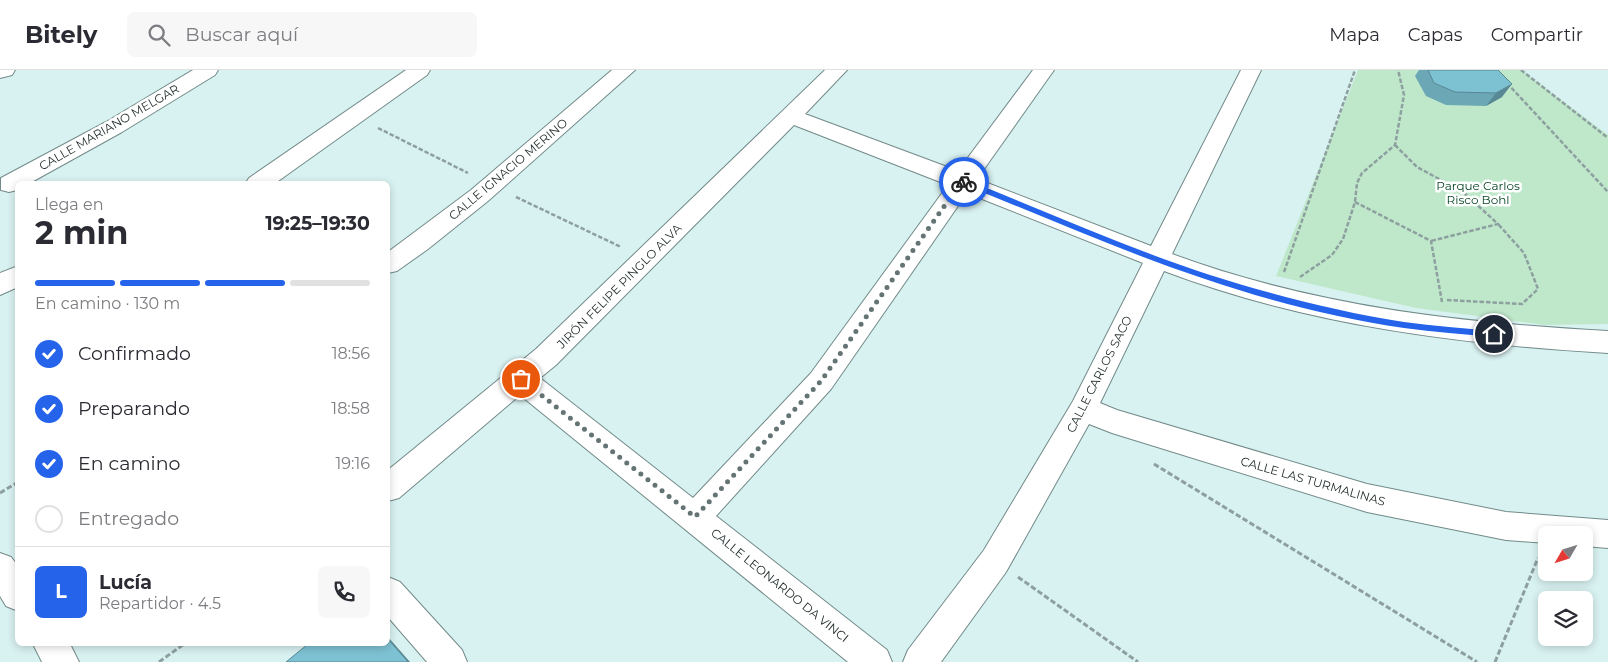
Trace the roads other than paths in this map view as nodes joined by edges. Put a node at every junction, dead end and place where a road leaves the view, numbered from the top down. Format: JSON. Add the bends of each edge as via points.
{"nodes":[{"id":1,"x":5,"y":70,"type":"edge"},
{"id":2,"x":208,"y":70,"type":"edge"},
{"id":3,"x":420,"y":70,"type":"edge"},
{"id":4,"x":625,"y":70,"type":"edge"},
{"id":5,"x":837,"y":70,"type":"edge"},
{"id":6,"x":1044,"y":70,"type":"edge"},
{"id":7,"x":1250,"y":70,"type":"edge"},
{"id":8,"x":0,"y":72,"type":"edge"},
{"id":9,"x":790,"y":116,"type":"junction"},
{"id":10,"x":261,"y":181,"type":"edge"},
{"id":11,"x":962,"y":181,"type":"junction"},
{"id":12,"x":9,"y":183,"type":"edge"},
{"id":13,"x":1158,"y":259,"type":"junction"},
{"id":14,"x":390,"y":263,"type":"edge"},
{"id":15,"x":15,"y":276,"type":"edge"},
{"id":16,"x":0,"y":284,"type":"edge"},
{"id":17,"x":1608,"y":342,"type":"edge"},
{"id":18,"x":521,"y":379,"type":"junction"},
{"id":19,"x":1083,"y":409,"type":"junction"},
{"id":20,"x":390,"y":486,"type":"edge"},
{"id":21,"x":695,"y":517,"type":"junction"},
{"id":22,"x":1608,"y":534,"type":"edge"},
{"id":23,"x":0,"y":568,"type":"edge"},
{"id":24,"x":15,"y":590,"type":"edge"},
{"id":25,"x":390,"y":595,"type":"edge"},
{"id":26,"x":51,"y":646,"type":"edge"},
{"id":27,"x":62,"y":662,"type":"edge"},
{"id":28,"x":450,"y":662,"type":"edge"},
{"id":29,"x":875,"y":662,"type":"edge"},
{"id":30,"x":920,"y":662,"type":"edge"}],
"edges":[{"from":1,"to":8,"type":"street"},
{"from":2,"to":12,"type":"street","name":"CALLE MARIANO MELGAR","via":[[114,127]]},
{"from":3,"to":10,"type":"street"},
{"from":4,"to":14,"type":"street","name":"CALLE IGNACIO MERINO","via":[[491,185]]},
{"from":5,"to":9,"type":"street","name":"JIRÓN FELIPE PINGLO ALVA"},
{"from":6,"to":11,"type":"street"},
{"from":7,"to":13,"type":"street","name":"CALLE CARLOS SACO"},
{"from":9,"to":11,"type":"street"},
{"from":9,"to":18,"type":"street","name":"JIRÓN FELIPE PINGLO ALVA"},
{"from":11,"to":13,"type":"street"},
{"from":11,"to":21,"type":"street","via":[[821,381]]},
{"from":13,"to":17,"type":"street","via":[[1208,277],[1277,288],[1385,321]]},
{"from":13,"to":19,"type":"street","name":"CALLE CARLOS SACO"},
{"from":15,"to":16,"type":"street"},
{"from":18,"to":20,"type":"street","name":"JIRÓN FELIPE PINGLO ALVA"},
{"from":18,"to":21,"type":"street","name":"CALLE LEONARDO DA VINCI"},
{"from":19,"to":22,"type":"street","name":"CALLE LAS TURMALINAS","via":[[1112,421],[1367,498],[1506,526]]},
{"from":19,"to":30,"type":"street","name":"CALLE CARLOS SACO","via":[[995,561]]},
{"from":21,"to":29,"type":"street","name":"CALLE LEONARDO DA VINCI"},
{"from":23,"to":24,"type":"street"},
{"from":25,"to":28,"type":"street"},
{"from":26,"to":27,"type":"street"}]}
